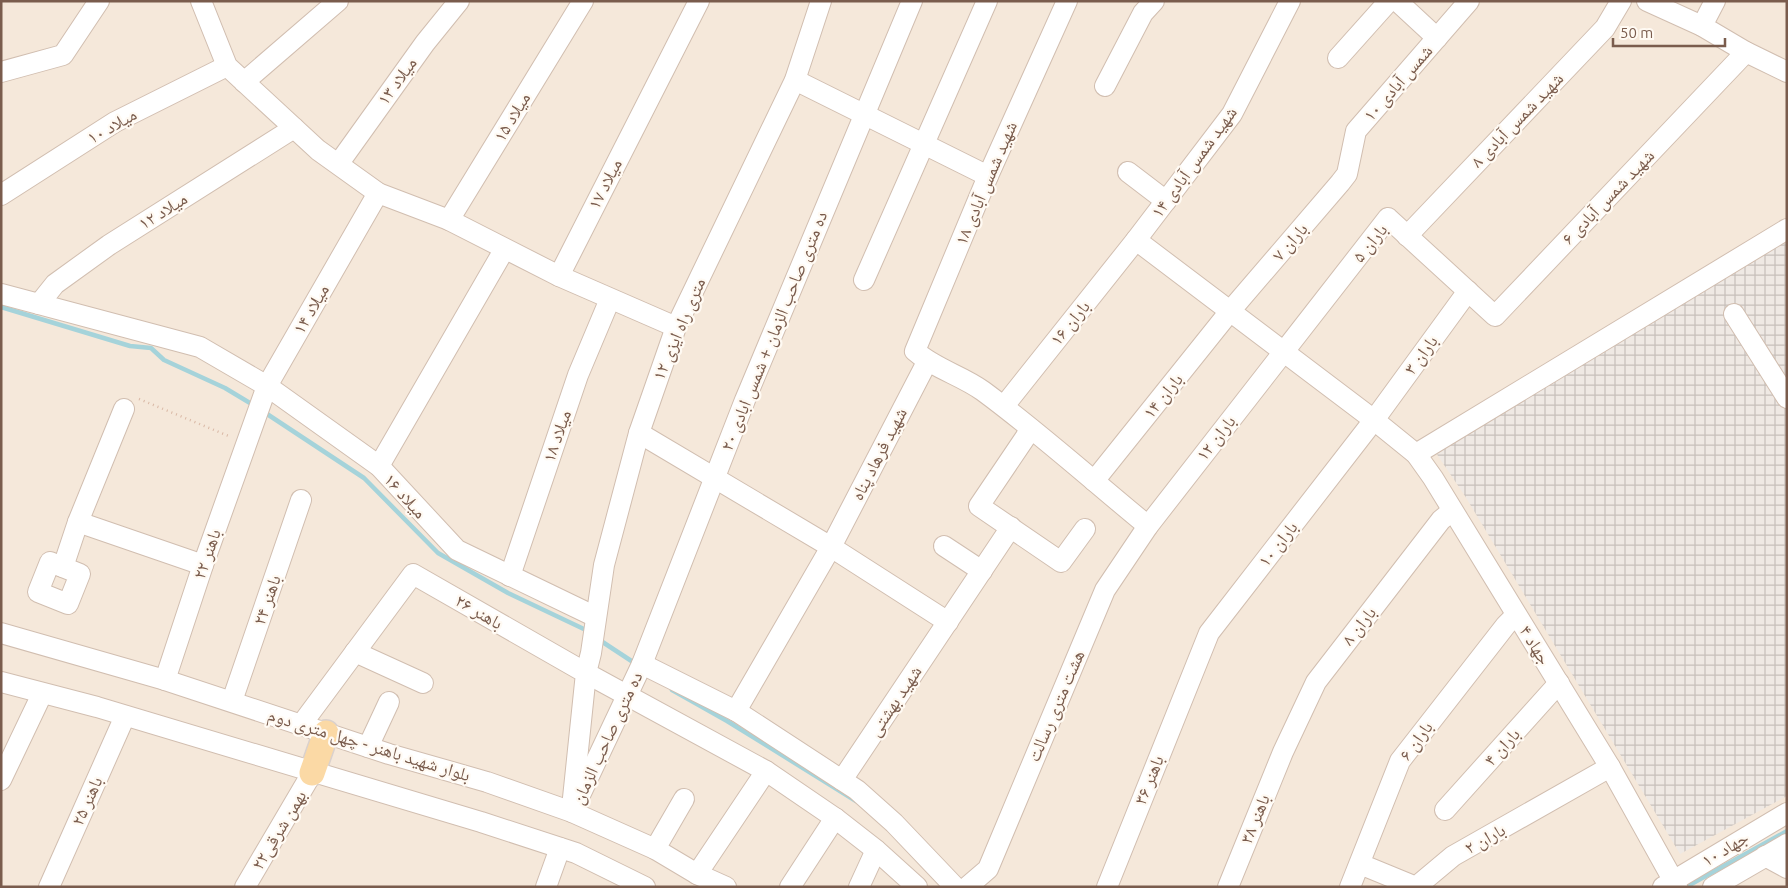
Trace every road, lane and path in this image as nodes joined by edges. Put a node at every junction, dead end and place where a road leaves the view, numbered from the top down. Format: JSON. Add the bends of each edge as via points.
{"nodes":[{"id":1,"x":99,"y":1,"type":"edge"},
{"id":2,"x":200,"y":1,"type":"edge"},
{"id":3,"x":338,"y":1,"type":"edge"},
{"id":4,"x":459,"y":1,"type":"edge"},
{"id":5,"x":699,"y":1,"type":"edge"},
{"id":6,"x":821,"y":1,"type":"edge"},
{"id":7,"x":912,"y":1,"type":"edge"},
{"id":8,"x":987,"y":1,"type":"edge"},
{"id":9,"x":1067,"y":1,"type":"edge"},
{"id":10,"x":1154,"y":1,"type":"edge"},
{"id":11,"x":1290,"y":1,"type":"edge"},
{"id":12,"x":1389,"y":1,"type":"edge"},
{"id":13,"x":1397,"y":1,"type":"edge"},
{"id":14,"x":1469,"y":1,"type":"edge"},
{"id":15,"x":1621,"y":1,"type":"edge"},
{"id":16,"x":1647,"y":1,"type":"edge"},
{"id":17,"x":1715,"y":1,"type":"edge"},
{"id":18,"x":579,"y":7,"type":"edge"},
{"id":19,"x":1702,"y":26,"type":"junction"},
{"id":20,"x":1437,"y":38,"type":"junction"},
{"id":21,"x":1746,"y":52,"type":"junction"},
{"id":22,"x":1338,"y":58,"type":"dead end"},
{"id":23,"x":227,"y":66,"type":"junction"},
{"id":24,"x":1,"y":72,"type":"edge"},
{"id":25,"x":1787,"y":72,"type":"edge"},
{"id":26,"x":795,"y":80,"type":"junction"},
{"id":27,"x":244,"y":82,"type":"junction"},
{"id":28,"x":1105,"y":86,"type":"dead end"},
{"id":29,"x":864,"y":113,"type":"junction"},
{"id":30,"x":294,"y":128,"type":"junction"},
{"id":31,"x":925,"y":143,"type":"junction"},
{"id":32,"x":339,"y":163,"type":"junction"},
{"id":33,"x":1128,"y":172,"type":"dead end"},
{"id":34,"x":1347,"y":174,"type":"joint"},
{"id":35,"x":988,"y":176,"type":"junction"},
{"id":36,"x":378,"y":193,"type":"junction"},
{"id":37,"x":1,"y":195,"type":"edge"},
{"id":38,"x":1166,"y":201,"type":"junction"},
{"id":39,"x":449,"y":220,"type":"junction"},
{"id":40,"x":1787,"y":229,"type":"edge"},
{"id":41,"x":1407,"y":236,"type":"junction"},
{"id":42,"x":1136,"y":240,"type":"junction"},
{"id":43,"x":504,"y":250,"type":"junction"},
{"id":44,"x":559,"y":276,"type":"junction"},
{"id":45,"x":864,"y":280,"type":"dead end"},
{"id":46,"x":1468,"y":291,"type":"junction"},
{"id":47,"x":1,"y":294,"type":"edge"},
{"id":48,"x":610,"y":299,"type":"junction"},
{"id":49,"x":39,"y":304,"type":"junction"},
{"id":50,"x":1232,"y":310,"type":"junction"},
{"id":51,"x":1734,"y":314,"type":"dead end"},
{"id":52,"x":676,"y":327,"type":"junction"},
{"id":53,"x":1285,"y":351,"type":"junction"},
{"id":54,"x":927,"y":362,"type":"junction"},
{"id":55,"x":267,"y":386,"type":"junction"},
{"id":56,"x":1787,"y":398,"type":"edge"},
{"id":57,"x":1004,"y":406,"type":"junction"},
{"id":58,"x":124,"y":409,"type":"joint"},
{"id":59,"x":1374,"y":420,"type":"junction"},
{"id":60,"x":1032,"y":429,"type":"junction"},
{"id":61,"x":639,"y":433,"type":"junction"},
{"id":62,"x":248,"y":436,"type":"junction"},
{"id":63,"x":1416,"y":454,"type":"junction"},
{"id":64,"x":379,"y":466,"type":"junction"},
{"id":65,"x":714,"y":476,"type":"junction"},
{"id":66,"x":1094,"y":481,"type":"junction"},
{"id":67,"x":301,"y":500,"type":"dead end"},
{"id":68,"x":1452,"y":511,"type":"junction"},
{"id":69,"x":78,"y":522,"type":"junction"},
{"id":70,"x":1148,"y":526,"type":"junction"},
{"id":71,"x":1011,"y":527,"type":"junction"},
{"id":72,"x":1085,"y":529,"type":"dead end"},
{"id":73,"x":944,"y":546,"type":"dead end"},
{"id":74,"x":831,"y":547,"type":"junction"},
{"id":75,"x":203,"y":565,"type":"junction"},
{"id":76,"x":63,"y":566,"type":"dead end"},
{"id":77,"x":982,"y":571,"type":"junction"},
{"id":78,"x":510,"y":576,"type":"junction"},
{"id":79,"x":1516,"y":615,"type":"junction"},
{"id":80,"x":596,"y":621,"type":"junction"},
{"id":81,"x":948,"y":622,"type":"junction"},
{"id":82,"x":1,"y":633,"type":"edge"},
{"id":83,"x":355,"y":652,"type":"junction"},
{"id":84,"x":642,"y":664,"type":"junction"},
{"id":85,"x":586,"y":673,"type":"junction"},
{"id":86,"x":1191,"y":674,"type":"joint"},
{"id":87,"x":165,"y":680,"type":"junction"},
{"id":88,"x":1,"y":682,"type":"edge"},
{"id":89,"x":423,"y":683,"type":"dead end"},
{"id":90,"x":1559,"y":683,"type":"junction"},
{"id":91,"x":42,"y":694,"type":"junction"},
{"id":92,"x":627,"y":697,"type":"junction"},
{"id":93,"x":232,"y":701,"type":"junction"},
{"id":94,"x":389,"y":702,"type":"dead end"},
{"id":95,"x":736,"y":711,"type":"junction"},
{"id":96,"x":125,"y":716,"type":"junction"},
{"id":97,"x":301,"y":725,"type":"junction"},
{"id":98,"x":326,"y":733,"type":"junction"},
{"id":99,"x":368,"y":748,"type":"junction"},
{"id":100,"x":1282,"y":752,"type":"joint"},
{"id":101,"x":1610,"y":768,"type":"junction"},
{"id":102,"x":766,"y":771,"type":"junction"},
{"id":103,"x":312,"y":773,"type":"junction"},
{"id":104,"x":1,"y":780,"type":"edge"},
{"id":105,"x":842,"y":780,"type":"junction"},
{"id":106,"x":684,"y":799,"type":"dead end"},
{"id":107,"x":1445,"y":810,"type":"dead end"},
{"id":108,"x":572,"y":812,"type":"junction"},
{"id":109,"x":1787,"y":813,"type":"edge"},
{"id":110,"x":835,"y":818,"type":"junction"},
{"id":111,"x":1787,"y":844,"type":"edge"},
{"id":112,"x":560,"y":848,"type":"junction"},
{"id":113,"x":655,"y":849,"type":"junction"},
{"id":114,"x":876,"y":850,"type":"junction"},
{"id":115,"x":1765,"y":856,"type":"junction"},
{"id":116,"x":1360,"y":864,"type":"junction"},
{"id":117,"x":1787,"y":868,"type":"edge"},
{"id":118,"x":698,"y":874,"type":"junction"},
{"id":119,"x":632,"y":884,"type":"edge"},
{"id":120,"x":1672,"y":885,"type":"edge"},
{"id":121,"x":49,"y":887,"type":"edge"},
{"id":122,"x":245,"y":887,"type":"edge"},
{"id":123,"x":546,"y":887,"type":"edge"},
{"id":124,"x":726,"y":887,"type":"edge"},
{"id":125,"x":790,"y":887,"type":"edge"},
{"id":126,"x":859,"y":887,"type":"edge"},
{"id":127,"x":917,"y":887,"type":"edge"},
{"id":128,"x":955,"y":887,"type":"edge"},
{"id":129,"x":967,"y":887,"type":"edge"},
{"id":130,"x":1106,"y":887,"type":"edge"},
{"id":131,"x":1228,"y":887,"type":"edge"},
{"id":132,"x":1350,"y":887,"type":"edge"},
{"id":133,"x":1713,"y":887,"type":"edge"}],
"edges":[{"from":1,"to":24,"type":"street","via":[[63,55]]},
{"from":2,"to":23,"type":"street"},
{"from":3,"to":27,"type":"street"},
{"from":4,"to":32,"type":"street","name":"میلاد ۱۳","via":[[424,43]]},
{"from":5,"to":44,"type":"street","name":"میلاد ۱۷"},
{"from":6,"to":26,"type":"street","name":"۱۲ متری راه ایزی"},
{"from":7,"to":29,"type":"street","name":"ده متری صاحب الزمان + شمس ابادی ۲۰"},
{"from":8,"to":31,"type":"street"},
{"from":9,"to":35,"type":"street","name":"شهید شمس آبادی ۱۸"},
{"from":10,"to":28,"type":"street","via":[[1143,13]]},
{"from":11,"to":38,"type":"street","name":"شهید شمس آبادی ۱۴","via":[[1232,114]]},
{"from":12,"to":22,"type":"street"},
{"from":13,"to":20,"type":"street"},
{"from":14,"to":20,"type":"street","name":"شمس آبادی ۱۰"},
{"from":15,"to":41,"type":"street","name":"شهید شمس آبادی ۸","via":[[1605,28]]},
{"from":16,"to":19,"type":"street"},
{"from":17,"to":19,"type":"street"},
{"from":18,"to":39,"type":"street","name":"میلاد ۱۵"},
{"from":19,"to":21,"type":"street"},
{"from":20,"to":34,"type":"street","name":"شمس آبادی ۱۰","via":[[1356,131]]},
{"from":21,"to":25,"type":"street"},
{"from":21,"to":46,"type":"street","name":"شهید شمس آبادی ۶","via":[[1495,316]]},
{"from":23,"to":27,"type":"street"},
{"from":23,"to":37,"type":"street","name":"میلاد ۱۰","via":[[115,122]]},
{"from":26,"to":29,"type":"street"},
{"from":26,"to":52,"type":"street","name":"۱۲ متری راه ایزی"},
{"from":27,"to":30,"type":"street"},
{"from":29,"to":31,"type":"street"},
{"from":29,"to":65,"type":"street","name":"ده متری صاحب الزمان + شمس ابادی ۲۰"},
{"from":30,"to":32,"type":"street","via":[[318,150]]},
{"from":30,"to":49,"type":"street","name":"میلاد ۱۲","via":[[109,245],[55,284]]},
{"from":31,"to":35,"type":"street"},
{"from":31,"to":45,"type":"street"},
{"from":32,"to":36,"type":"street"},
{"from":33,"to":38,"type":"street"},
{"from":34,"to":50,"type":"street","name":"باران ۷"},
{"from":35,"to":54,"type":"street","name":"شهید شمس آبادی ۱۸","via":[[915,351]]},
{"from":36,"to":39,"type":"street"},
{"from":36,"to":55,"type":"street","name":"میلاد ۱۴"},
{"from":38,"to":42,"type":"street","name":"شهید شمس آبادی ۱۴"},
{"from":39,"to":43,"type":"street"},
{"from":40,"to":63,"type":"street"},
{"from":41,"to":46,"type":"street","name":"باران ۵"},
{"from":41,"to":53,"type":"street","name":"باران ۵","via":[[1388,218]]},
{"from":42,"to":50,"type":"street","name":"جهاد ۴"},
{"from":42,"to":57,"type":"street","name":"باران ۱۶"},
{"from":43,"to":44,"type":"street"},
{"from":43,"to":64,"type":"street","name":"میلاد ۱۶"},
{"from":44,"to":48,"type":"street"},
{"from":46,"to":59,"type":"street","name":"باران ۳"},
{"from":47,"to":49,"type":"street"},
{"from":48,"to":52,"type":"street"},
{"from":48,"to":78,"type":"street","name":"میلاد ۱۸","via":[[578,375]]},
{"from":49,"to":55,"type":"street","via":[[200,347]]},
{"from":50,"to":53,"type":"street","name":"جهاد ۴"},
{"from":50,"to":66,"type":"street","name":"باران ۱۴"},
{"from":51,"to":56,"type":"street"},
{"from":52,"to":61,"type":"street","name":"۱۲ متری راه ایزی"},
{"from":53,"to":59,"type":"street","name":"جهاد ۴"},
{"from":53,"to":70,"type":"street","name":"باران ۱۲"},
{"from":54,"to":57,"type":"street","via":[[966,378]]},
{"from":54,"to":74,"type":"street","name":"شهید فرهاد پناه"},
{"from":55,"to":62,"type":"street","name":"میلاد ۱۴"},
{"from":55,"to":64,"type":"street"},
{"from":57,"to":60,"type":"street"},
{"from":58,"to":62,"type":"path","via":[[138,398]]},
{"from":58,"to":69,"type":"street"},
{"from":59,"to":63,"type":"street","name":"جهاد ۴"},
{"from":59,"to":86,"type":"street","name":"باران ۱۰","via":[[1209,633]]},
{"from":60,"to":66,"type":"street"},
{"from":60,"to":71,"type":"street","via":[[980,506]]},
{"from":61,"to":65,"type":"street"},
{"from":61,"to":80,"type":"street","name":"۱۲ متری راه ایزی","via":[[604,565]]},
{"from":62,"to":75,"type":"street","name":"باهنر ۲۲"},
{"from":63,"to":68,"type":"street","name":"جهاد ۴"},
{"from":64,"to":78,"type":"street","name":"میلاد ۱۶","via":[[457,550]]},
{"from":65,"to":74,"type":"street"},
{"from":65,"to":84,"type":"street","name":"ده متری صاحب الزمان + شمس ابادی ۲۰"},
{"from":66,"to":70,"type":"street"},
{"from":67,"to":93,"type":"street","name":"باهنر ۲۴"},
{"from":68,"to":79,"type":"street","name":"جهاد ۴"},
{"from":68,"to":100,"type":"street","name":"باران ۸","via":[[1441,520],[1316,682]]},
{"from":69,"to":75,"type":"street"},
{"from":69,"to":76,"type":"street"},
{"from":70,"to":129,"type":"street","name":"هشت متری رسالت","via":[[1104,590],[988,869]]},
{"from":71,"to":72,"type":"street","via":[[1061,562]]},
{"from":71,"to":77,"type":"street","name":"شهید بهشتی"},
{"from":73,"to":77,"type":"street"},
{"from":74,"to":81,"type":"street"},
{"from":74,"to":95,"type":"street","name":"شهید فرهاد پناه"},
{"from":75,"to":87,"type":"street","name":"باهنر ۲۲"},
{"from":77,"to":81,"type":"street","name":"شهید بهشتی"},
{"from":78,"to":80,"type":"street","name":"میلاد ۱۶"},
{"from":79,"to":90,"type":"street","name":"جهاد ۴"},
{"from":79,"to":116,"type":"street","name":"باران ۶","via":[[1400,761]]},
{"from":80,"to":85,"type":"street","name":"۱۲ متری راه ایزی"},
{"from":81,"to":105,"type":"street","name":"شهید بهشتی"},
{"from":82,"to":87,"type":"street","name":"بلوار شهید باهنر - چهل متری دوم"},
{"from":83,"to":85,"type":"street","name":"باهنر ۲۶","via":[[413,574]]},
{"from":83,"to":89,"type":"street"},
{"from":83,"to":97,"type":"street","name":"باهنر ۲۶"},
{"from":84,"to":92,"type":"street","name":"ده متری صاحب الزمان"},
{"from":84,"to":95,"type":"street"},
{"from":85,"to":92,"type":"street"},
{"from":85,"to":108,"type":"street"},
{"from":86,"to":130,"type":"street","name":"باهنر ۳۶"},
{"from":87,"to":93,"type":"street","name":"بلوار شهید باهنر - چهل متری دوم"},
{"from":88,"to":91,"type":"street"},
{"from":90,"to":101,"type":"street","name":"جهاد ۴"},
{"from":90,"to":107,"type":"street","name":"باران ۴"},
{"from":91,"to":96,"type":"street"},
{"from":91,"to":104,"type":"street"},
{"from":92,"to":102,"type":"street"},
{"from":92,"to":108,"type":"street","name":"ده متری صاحب الزمان"},
{"from":93,"to":97,"type":"street","name":"بلوار شهید باهنر - چهل متری دوم"},
{"from":94,"to":99,"type":"street"},
{"from":95,"to":105,"type":"street"},
{"from":96,"to":103,"type":"street"},
{"from":96,"to":121,"type":"street","name":"باهنر ۲۵"},
{"from":97,"to":98,"type":"street","name":"بلوار شهید باهنر - چهل متری دوم"},
{"from":98,"to":99,"type":"street","name":"بلوار شهید باهنر - چهل متری دوم"},
{"from":98,"to":103,"type":"main road"},
{"from":99,"to":108,"type":"street","name":"بلوار شهید باهنر - چهل متری دوم","via":[[487,782]]},
{"from":100,"to":131,"type":"street","name":"باهنر ۳۸"},
{"from":101,"to":116,"type":"street","name":"باران ۲","via":[[1453,856],[1416,887]]},
{"from":101,"to":120,"type":"street","name":"جهاد ۴"},
{"from":102,"to":110,"type":"street"},
{"from":102,"to":118,"type":"street"},
{"from":103,"to":112,"type":"street"},
{"from":103,"to":122,"type":"street","name":"۲۲بهمن شرقی"},
{"from":105,"to":128,"type":"street","via":[[894,823]]},
{"from":106,"to":113,"type":"street"},
{"from":108,"to":113,"type":"street","name":"بلوار شهید باهنر - چهل متری دوم"},
{"from":109,"to":120,"type":"street","name":"جهاد ۱۰"},
{"from":110,"to":114,"type":"street"},
{"from":110,"to":125,"type":"street"},
{"from":111,"to":115,"type":"street"},
{"from":112,"to":119,"type":"street"},
{"from":112,"to":123,"type":"street"},
{"from":113,"to":118,"type":"street","name":"بلوار شهید باهنر - چهل متری دوم"},
{"from":114,"to":126,"type":"street"},
{"from":114,"to":127,"type":"street"},
{"from":115,"to":117,"type":"street"},
{"from":115,"to":133,"type":"street"},
{"from":116,"to":132,"type":"street","name":"باران ۶"},
{"from":118,"to":124,"type":"street","name":"بلوار شهید باهنر - چهل متری دوم"}]}
